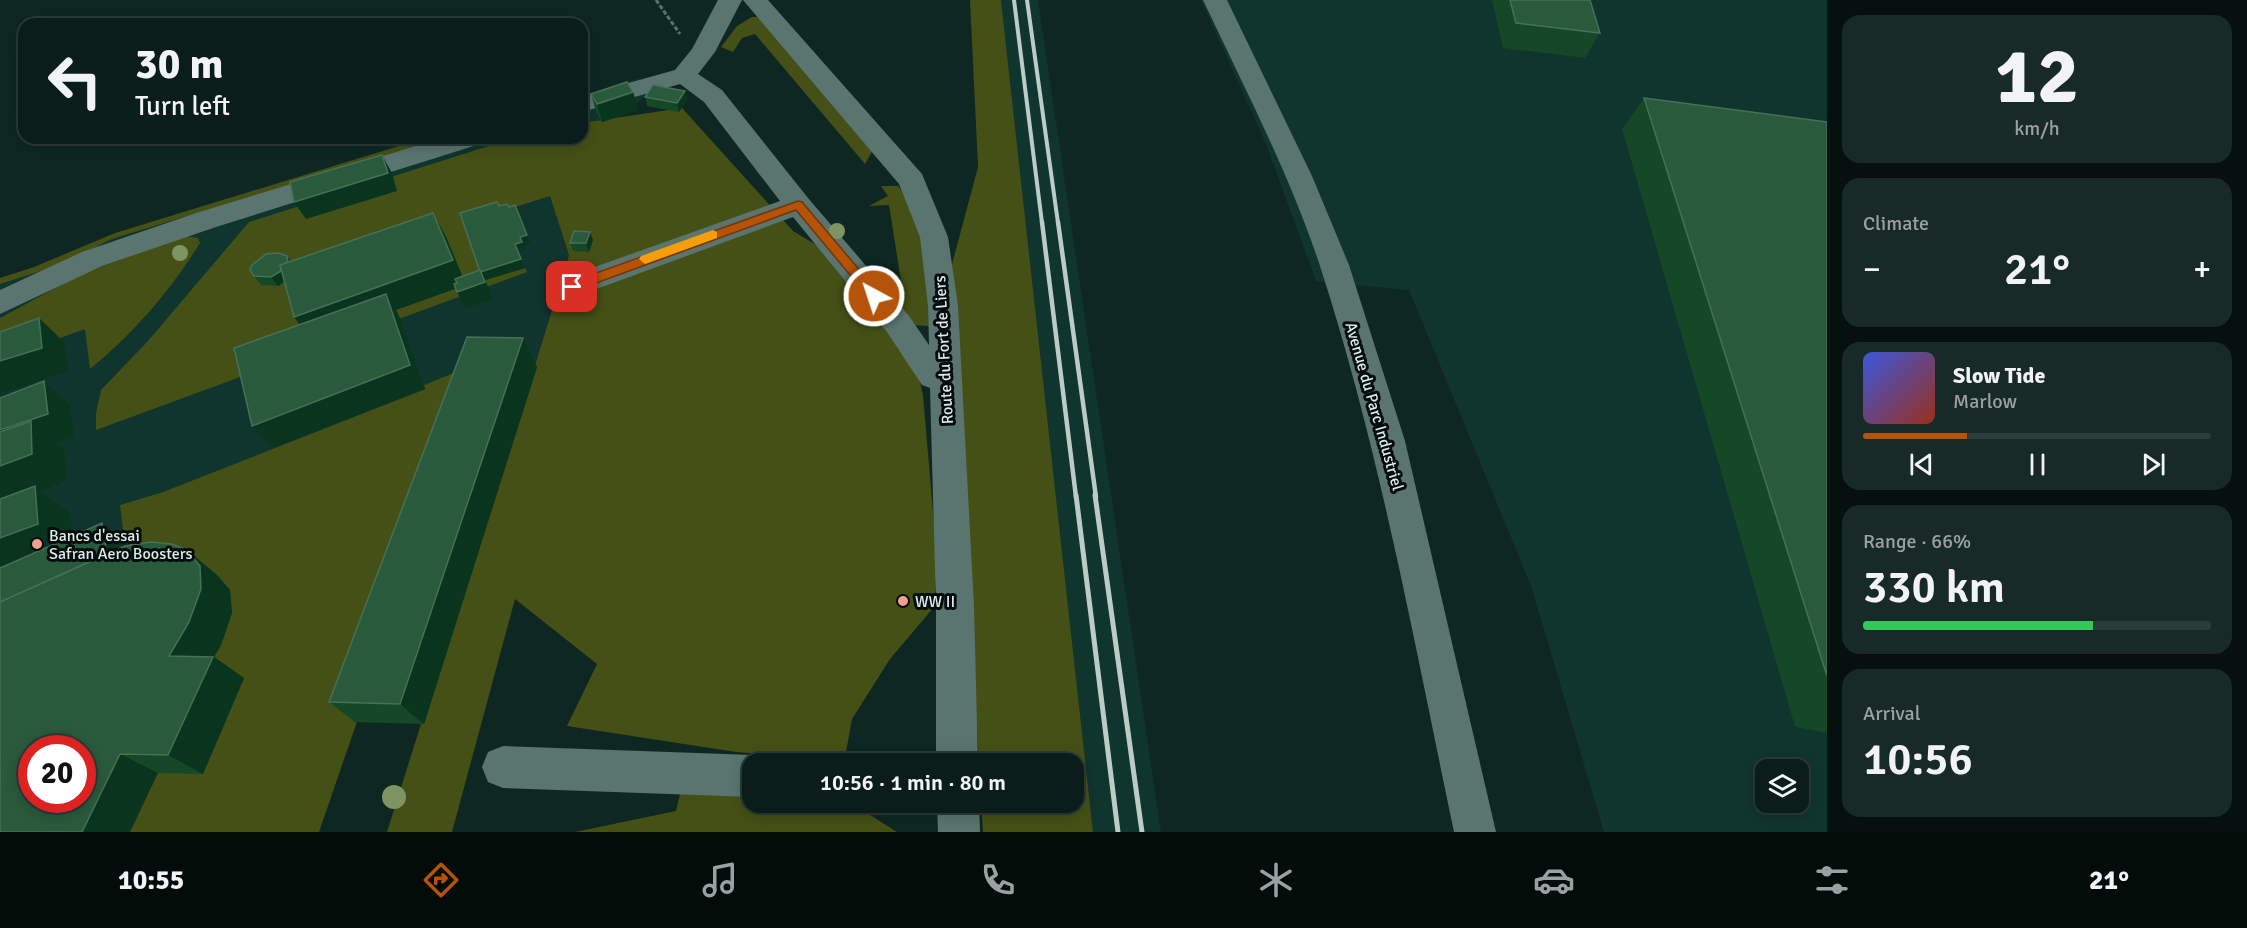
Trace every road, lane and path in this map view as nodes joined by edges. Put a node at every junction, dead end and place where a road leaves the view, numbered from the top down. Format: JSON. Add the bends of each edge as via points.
{"nodes":[{"id":1,"x":656,"y":0,"type":"edge"},
{"id":2,"x":730,"y":0,"type":"edge"},
{"id":3,"x":755,"y":0,"type":"edge"},
{"id":4,"x":1215,"y":0,"type":"edge"},
{"id":5,"x":681,"y":35,"type":"dead end"},
{"id":6,"x":684,"y":75,"type":"junction"},
{"id":7,"x":588,"y":102,"type":"edge"},
{"id":8,"x":452,"y":144,"type":"edge"},
{"id":9,"x":798,"y":205,"type":"junction"},
{"id":10,"x":572,"y":287,"type":"dead end"},
{"id":11,"x":0,"y":303,"type":"edge"},
{"id":12,"x":945,"y":379,"type":"junction"},
{"id":13,"x":957,"y":753,"type":"edge"},
{"id":14,"x":503,"y":767,"type":"dead end"},
{"id":15,"x":742,"y":776,"type":"edge"},
{"id":16,"x":958,"y":813,"type":"edge"},
{"id":17,"x":959,"y":832,"type":"edge"},
{"id":18,"x":1475,"y":832,"type":"edge"}],
"edges":[{"from":1,"to":5,"type":"path"},
{"from":2,"to":6,"type":"street","via":[[704,52]]},
{"from":3,"to":12,"type":"street","name":"Route du Fort de Liers","via":[[912,182],[936,249],[943,306]]},
{"from":4,"to":18,"type":"street","name":"Avenue du Parc Industriel","via":[[1298,176],[1334,265],[1388,441]]},
{"from":6,"to":7,"type":"street"},
{"from":6,"to":9,"type":"street","via":[[713,96]]},
{"from":8,"to":11,"type":"street","via":[[92,259]]},
{"from":9,"to":10,"type":"street"},
{"from":9,"to":12,"type":"street","via":[[898,324],[933,376]]},
{"from":12,"to":13,"type":"street","name":"Route du Fort de Liers"},
{"from":14,"to":15,"type":"street"},
{"from":16,"to":17,"type":"street"}]}
